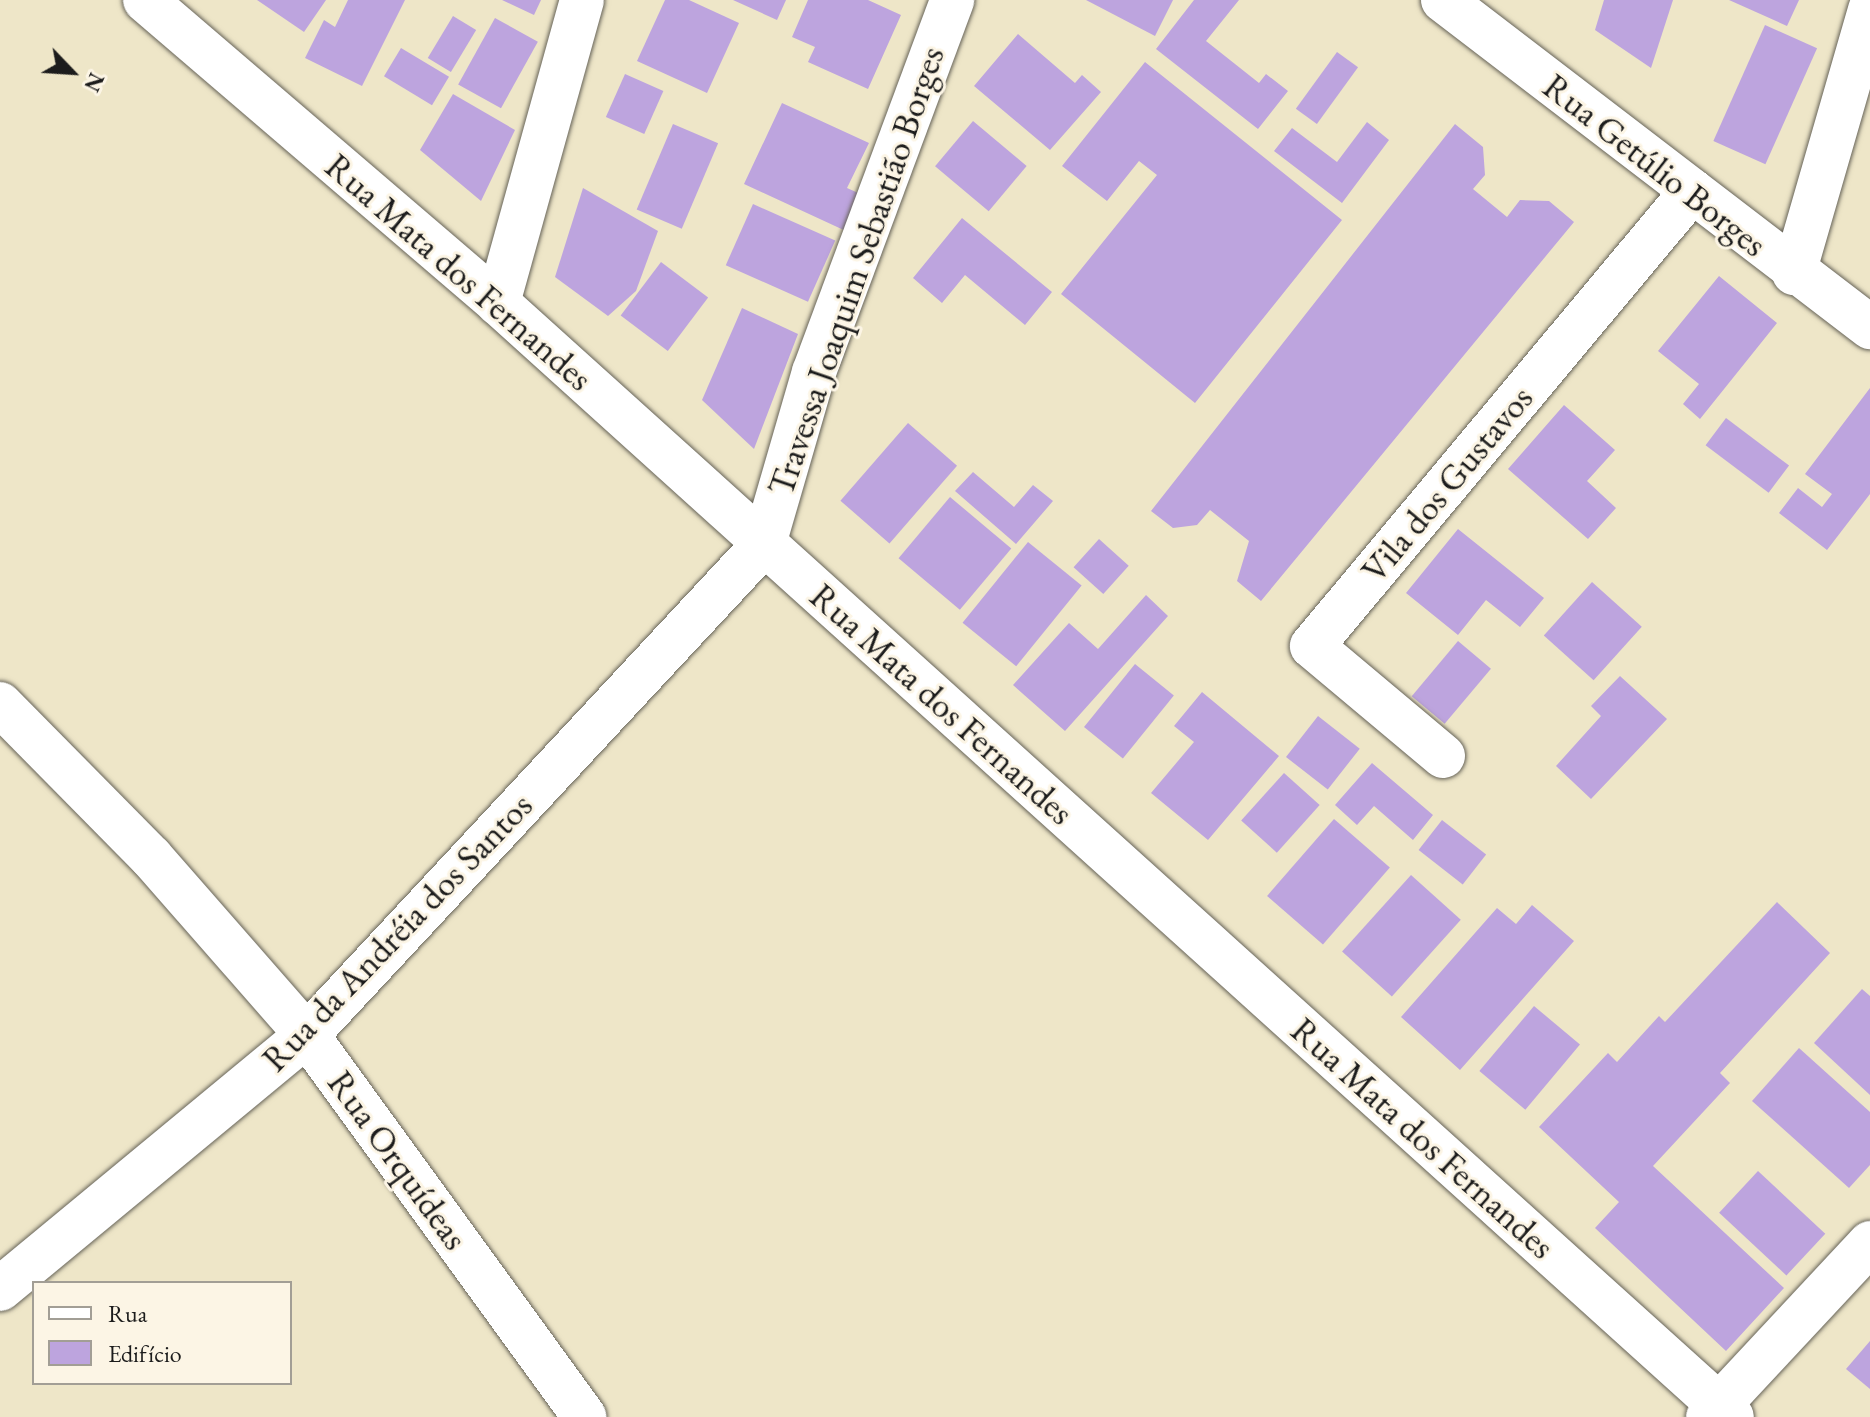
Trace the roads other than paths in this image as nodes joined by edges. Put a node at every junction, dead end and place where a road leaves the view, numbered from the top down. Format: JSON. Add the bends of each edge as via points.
{"nodes":[{"id":1,"x":145,"y":0,"type":"edge"},
{"id":2,"x":582,"y":0,"type":"edge"},
{"id":3,"x":952,"y":0,"type":"edge"},
{"id":4,"x":1443,"y":0,"type":"edge"},
{"id":5,"x":1870,"y":10,"type":"edge"},
{"id":6,"x":1692,"y":191,"type":"junction"},
{"id":7,"x":1794,"y":273,"type":"junction"},
{"id":8,"x":498,"y":303,"type":"junction"},
{"id":9,"x":1870,"y":327,"type":"edge"},
{"id":10,"x":764,"y":544,"type":"junction"},
{"id":11,"x":0,"y":704,"type":"edge"},
{"id":12,"x":1443,"y":756,"type":"dead end"},
{"id":13,"x":307,"y":1035,"type":"junction"},
{"id":14,"x":1870,"y":1243,"type":"edge"},
{"id":15,"x":0,"y":1289,"type":"edge"},
{"id":16,"x":1720,"y":1413,"type":"edge"},
{"id":17,"x":585,"y":1417,"type":"edge"}],
"edges":[{"from":1,"to":8,"type":"street","name":"Rua Mata dos Fernandes"},
{"from":2,"to":8,"type":"street"},
{"from":3,"to":10,"type":"street","name":"Travessa Joaquim Sebastião Borges","via":[[814,372]]},
{"from":4,"to":6,"type":"street","name":"Rua Getúlio Borges"},
{"from":5,"to":7,"type":"street"},
{"from":6,"to":7,"type":"street","name":"Rua Getúlio Borges"},
{"from":6,"to":12,"type":"street","name":"Vila dos Gustavos","via":[[1312,646]]},
{"from":7,"to":9,"type":"street","name":"Rua Getúlio Borges"},
{"from":8,"to":10,"type":"street","name":"Rua Mata dos Fernandes"},
{"from":10,"to":13,"type":"street","name":"Rua da Andréia dos Santos"},
{"from":10,"to":16,"type":"street","name":"Rua Mata dos Fernandes"},
{"from":11,"to":13,"type":"street","name":"Rua Orquídeas","via":[[151,857]]},
{"from":13,"to":15,"type":"street","name":"Rua da Andréia dos Santos"},
{"from":13,"to":17,"type":"street","name":"Rua Orquídeas"},
{"from":14,"to":16,"type":"street"}]}
